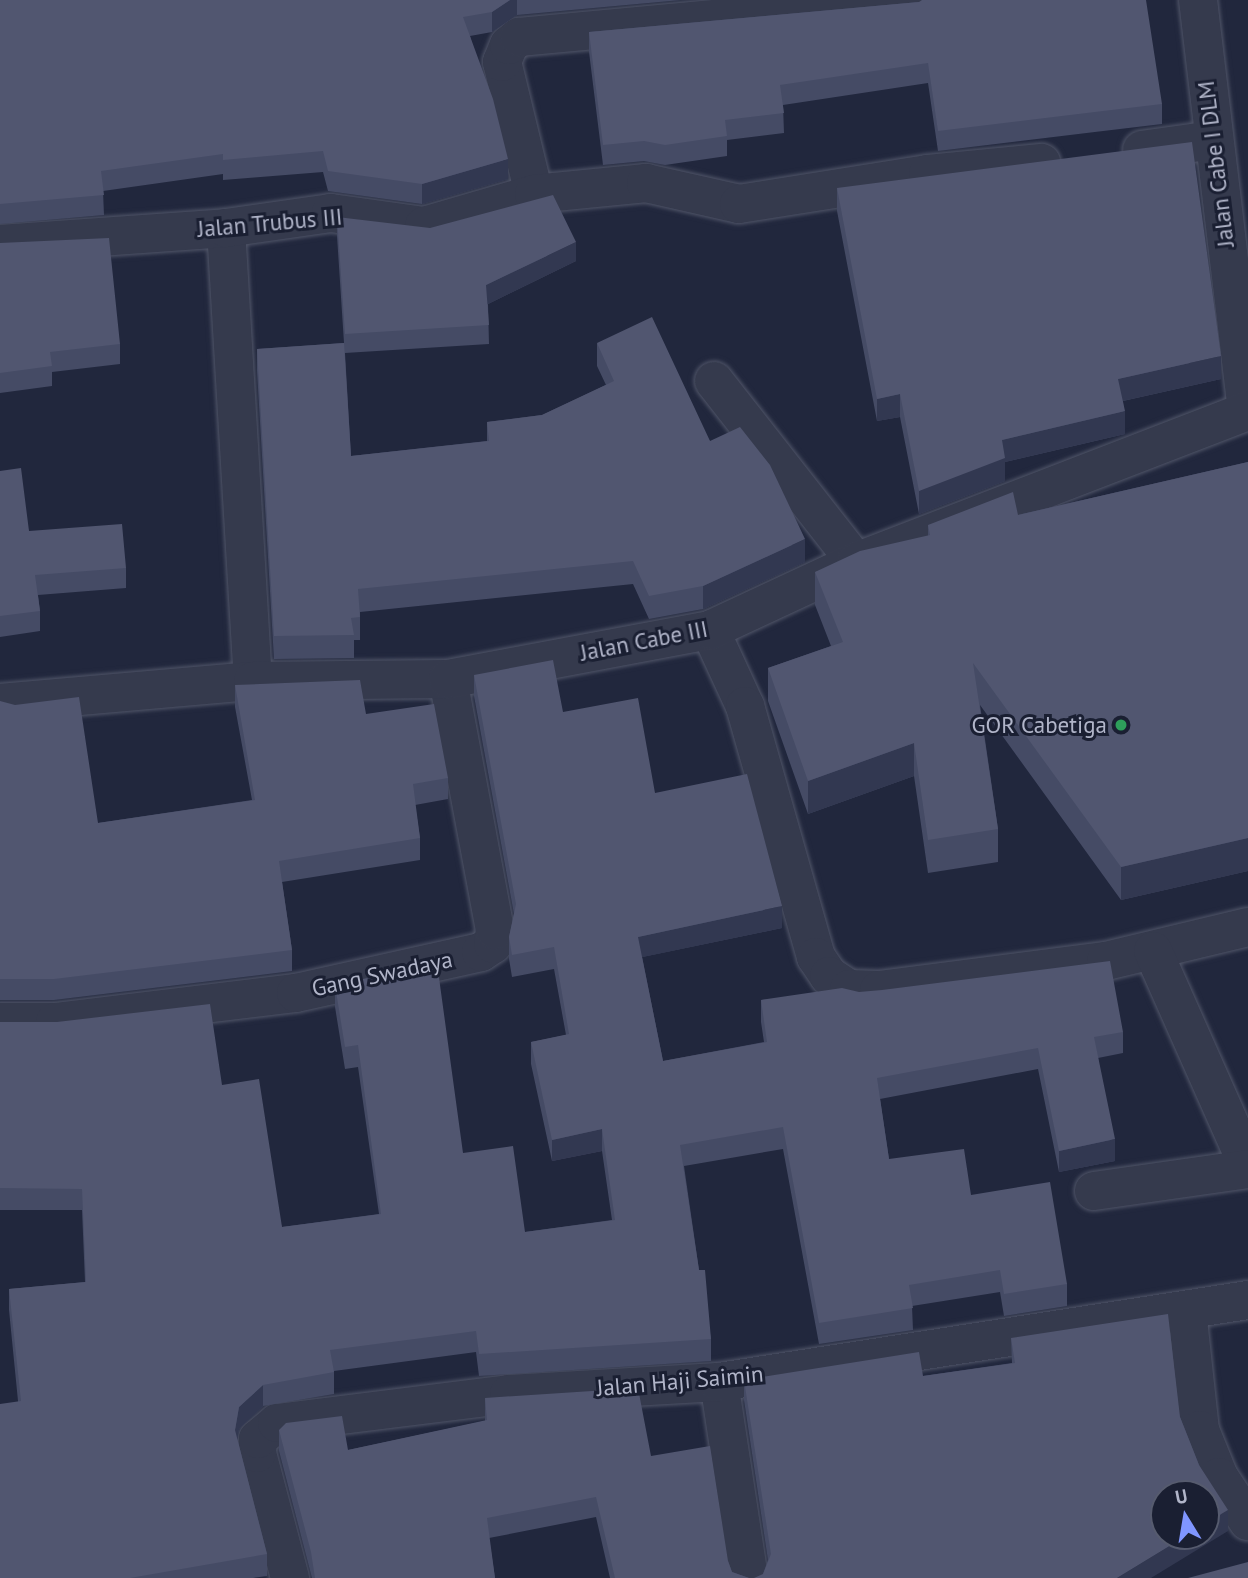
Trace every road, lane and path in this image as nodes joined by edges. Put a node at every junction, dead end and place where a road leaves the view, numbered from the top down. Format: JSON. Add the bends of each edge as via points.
{"nodes":[{"id":1,"x":917,"y":0,"type":"edge"},
{"id":2,"x":1198,"y":0,"type":"edge"},
{"id":3,"x":1213,"y":140,"type":"junction"},
{"id":4,"x":1111,"y":154,"type":"edge"},
{"id":5,"x":1073,"y":159,"type":"edge"},
{"id":6,"x":534,"y":194,"type":"junction"},
{"id":7,"x":226,"y":228,"type":"junction"},
{"id":8,"x":0,"y":244,"type":"edge"},
{"id":9,"x":714,"y":381,"type":"dead end"},
{"id":10,"x":1247,"y":411,"type":"edge"},
{"id":11,"x":856,"y":562,"type":"junction"},
{"id":12,"x":710,"y":630,"type":"junction"},
{"id":13,"x":448,"y":679,"type":"junction"},
{"id":14,"x":253,"y":681,"type":"junction"},
{"id":15,"x":0,"y":703,"type":"edge"},
{"id":16,"x":1248,"y":928,"type":"edge"},
{"id":17,"x":1153,"y":951,"type":"junction"},
{"id":18,"x":0,"y":1022,"type":"edge"},
{"id":19,"x":1248,"y":1167,"type":"edge"},
{"id":20,"x":1094,"y":1191,"type":"dead end"},
{"id":21,"x":1248,"y":1300,"type":"edge"},
{"id":22,"x":1187,"y":1311,"type":"junction"},
{"id":23,"x":719,"y":1382,"type":"junction"},
{"id":24,"x":1248,"y":1521,"type":"edge"},
{"id":25,"x":290,"y":1578,"type":"edge"},
{"id":26,"x":749,"y":1578,"type":"edge"}],
"edges":[{"from":1,"to":6,"type":"street","via":[[519,37],[509,45],[502,62]]},
{"from":2,"to":3,"type":"street","name":"Jalan Cabe I DLM"},
{"from":3,"to":4,"type":"street"},
{"from":3,"to":10,"type":"street","name":"Jalan Cabe I DLM"},
{"from":5,"to":6,"type":"street","name":"Jalan Trubus III","via":[[928,174],[739,204],[646,183]]},
{"from":6,"to":7,"type":"street","name":"Jalan Trubus III","via":[[424,226],[331,213]]},
{"from":7,"to":8,"type":"street","name":"Jalan Trubus III"},
{"from":7,"to":14,"type":"street"},
{"from":9,"to":11,"type":"street"},
{"from":10,"to":11,"type":"street","name":"Jalan Cabe III"},
{"from":11,"to":12,"type":"street","name":"Jalan Cabe III"},
{"from":12,"to":13,"type":"street","name":"Jalan Cabe III"},
{"from":12,"to":17,"type":"street","via":[[745,706],[816,957],[829,976],[849,989],[879,990]]},
{"from":13,"to":14,"type":"street","name":"Jalan Cabe III"},
{"from":13,"to":18,"type":"street","name":"Gang Swadaya","via":[[495,930],[493,944],[481,953],[296,993],[55,1022]]},
{"from":14,"to":15,"type":"street","name":"Jalan Cabe III"},
{"from":16,"to":17,"type":"street"},
{"from":17,"to":19,"type":"street"},
{"from":19,"to":20,"type":"street"},
{"from":21,"to":22,"type":"street","name":"Jalan Haji Saimin"},
{"from":22,"to":23,"type":"street","name":"Jalan Haji Saimin","via":[[1028,1331]]},
{"from":22,"to":24,"type":"street","via":[[1200,1430],[1219,1477]]},
{"from":23,"to":25,"type":"street","name":"Jalan Haji Saimin","via":[[509,1394],[277,1423],[258,1439],[257,1453]]},
{"from":23,"to":26,"type":"street"}]}
